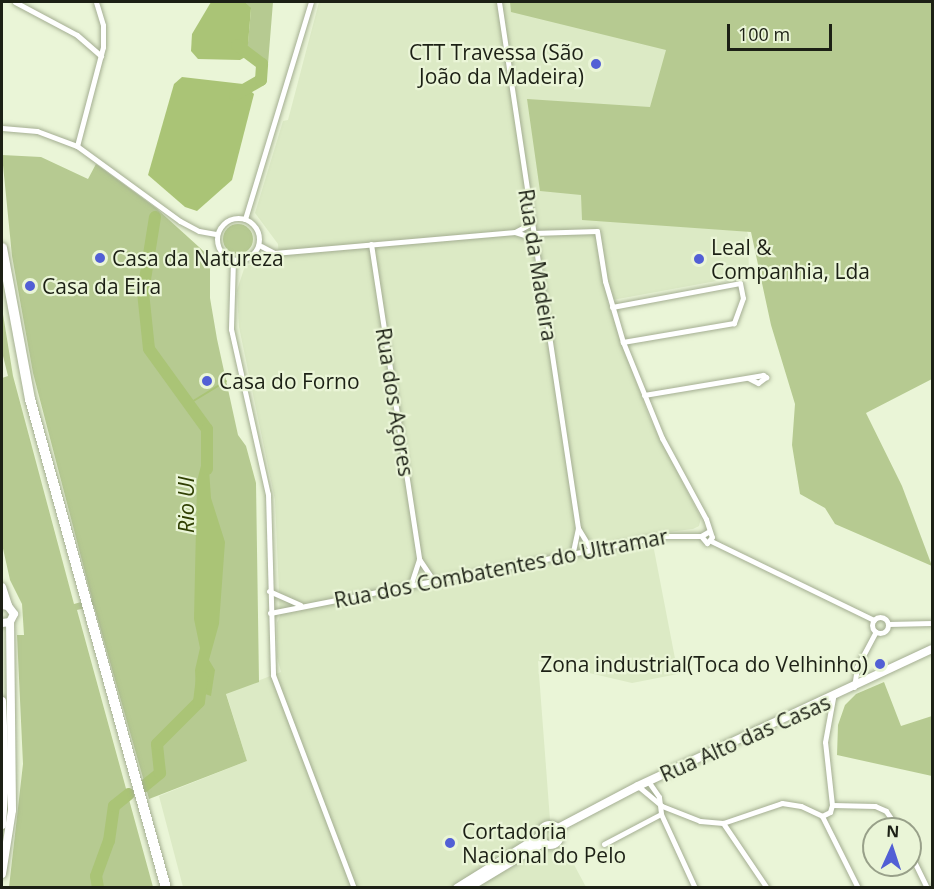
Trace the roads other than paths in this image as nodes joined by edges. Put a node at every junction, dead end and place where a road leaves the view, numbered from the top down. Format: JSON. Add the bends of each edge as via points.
{"nodes":[{"id":1,"x":15,"y":2,"type":"edge"},
{"id":2,"x":96,"y":2,"type":"edge"},
{"id":3,"x":312,"y":2,"type":"edge"},
{"id":4,"x":499,"y":2,"type":"edge"},
{"id":5,"x":101,"y":56,"type":"junction"},
{"id":6,"x":2,"y":128,"type":"edge"},
{"id":7,"x":77,"y":146,"type":"junction"},
{"id":8,"x":245,"y":219,"type":"junction"},
{"id":9,"x":532,"y":223,"type":"junction"},
{"id":10,"x":515,"y":232,"type":"junction"},
{"id":11,"x":216,"y":234,"type":"junction"},
{"id":12,"x":533,"y":235,"type":"junction"},
{"id":13,"x":371,"y":244,"type":"junction"},
{"id":14,"x":261,"y":246,"type":"junction"},
{"id":15,"x":2,"y":248,"type":"edge"},
{"id":16,"x":233,"y":260,"type":"junction"},
{"id":17,"x":2,"y":279,"type":"edge"},
{"id":18,"x":612,"y":307,"type":"junction"},
{"id":19,"x":623,"y":342,"type":"junction"},
{"id":20,"x":748,"y":378,"type":"dead end"},
{"id":21,"x":644,"y":395,"type":"junction"},
{"id":22,"x":578,"y":528,"type":"junction"},
{"id":23,"x":708,"y":532,"type":"junction"},
{"id":24,"x":701,"y":537,"type":"junction"},
{"id":25,"x":711,"y":541,"type":"junction"},
{"id":26,"x":591,"y":550,"type":"junction"},
{"id":27,"x":573,"y":552,"type":"junction"},
{"id":28,"x":419,"y":559,"type":"junction"},
{"id":29,"x":433,"y":580,"type":"junction"},
{"id":30,"x":411,"y":584,"type":"junction"},
{"id":31,"x":2,"y":587,"type":"edge"},
{"id":32,"x":269,"y":591,"type":"junction"},
{"id":33,"x":5,"y":605,"type":"edge"},
{"id":34,"x":300,"y":605,"type":"junction"},
{"id":35,"x":270,"y":614,"type":"junction"},
{"id":36,"x":874,"y":620,"type":"junction"},
{"id":37,"x":6,"y":622,"type":"edge"},
{"id":38,"x":933,"y":623,"type":"edge"},
{"id":39,"x":888,"y":624,"type":"junction"},
{"id":40,"x":876,"y":632,"type":"junction"},
{"id":41,"x":933,"y":649,"type":"edge"},
{"id":42,"x":854,"y":688,"type":"junction"},
{"id":43,"x":833,"y":698,"type":"junction"},
{"id":44,"x":2,"y":701,"type":"edge"},
{"id":45,"x":648,"y":781,"type":"junction"},
{"id":46,"x":638,"y":786,"type":"junction"},
{"id":47,"x":832,"y":805,"type":"junction"},
{"id":48,"x":662,"y":806,"type":"junction"},
{"id":49,"x":661,"y":814,"type":"junction"},
{"id":50,"x":822,"y":816,"type":"junction"},
{"id":51,"x":890,"y":817,"type":"edge"},
{"id":52,"x":723,"y":823,"type":"junction"},
{"id":53,"x":2,"y":825,"type":"edge"},
{"id":54,"x":558,"y":828,"type":"junction"},
{"id":55,"x":541,"y":840,"type":"junction"},
{"id":56,"x":604,"y":844,"type":"dead end"},
{"id":57,"x":2,"y":874,"type":"edge"},
{"id":58,"x":159,"y":888,"type":"edge"},
{"id":59,"x":166,"y":888,"type":"edge"},
{"id":60,"x":354,"y":888,"type":"edge"},
{"id":61,"x":457,"y":888,"type":"edge"},
{"id":62,"x":468,"y":888,"type":"edge"},
{"id":63,"x":695,"y":888,"type":"edge"},
{"id":64,"x":767,"y":888,"type":"edge"},
{"id":65,"x":858,"y":888,"type":"edge"}],
"edges":[{"from":1,"to":5,"type":"street","via":[[77,35]]},
{"from":2,"to":5,"type":"street","via":[[103,25]]},
{"from":3,"to":8,"type":"street"},
{"from":4,"to":9,"type":"street","name":"Rua da Madeira"},
{"from":5,"to":7,"type":"street"},
{"from":6,"to":7,"type":"street","via":[[37,131]]},
{"from":7,"to":11,"type":"street","via":[[168,212],[199,231]]},
{"from":8,"to":11,"type":"street","via":[[222,225]]},
{"from":8,"to":14,"type":"street","via":[[261,236]]},
{"from":9,"to":10,"type":"street"},
{"from":9,"to":12,"type":"street","name":"Rua da Madeira"},
{"from":10,"to":12,"type":"street"},
{"from":10,"to":13,"type":"street"},
{"from":11,"to":16,"type":"street","via":[[216,244]]},
{"from":12,"to":18,"type":"street","via":[[597,231]]},
{"from":12,"to":22,"type":"street","name":"Rua da Madeira"},
{"from":13,"to":14,"type":"street","via":[[274,253]]},
{"from":13,"to":28,"type":"street","name":"Rua dos Açores"},
{"from":14,"to":16,"type":"street","via":[[256,253]]},
{"from":15,"to":59,"type":"highway","via":[[30,399]]},
{"from":16,"to":32,"type":"street","via":[[231,329],[268,494]]},
{"from":17,"to":58,"type":"highway","via":[[24,400]]},
{"from":18,"to":19,"type":"street"},
{"from":18,"to":19,"type":"street","via":[[740,283],[743,298],[734,323]]},
{"from":19,"to":21,"type":"street"},
{"from":20,"to":21,"type":"street"},
{"from":21,"to":23,"type":"street","via":[[662,438],[706,519]]},
{"from":22,"to":26,"type":"street","name":"Rua da Madeira"},
{"from":22,"to":27,"type":"street","name":"Rua da Madeira"},
{"from":23,"to":24,"type":"street"},
{"from":23,"to":25,"type":"street"},
{"from":24,"to":25,"type":"street","name":"Rua dos Combatentes do Ultramar","via":[[704,542]]},
{"from":24,"to":26,"type":"street","name":"Rua dos Combatentes do Ultramar","via":[[675,534]]},
{"from":25,"to":36,"type":"street","name":"Rua dos Combatentes do Ultramar"},
{"from":26,"to":27,"type":"street","name":"Rua dos Combatentes do Ultramar"},
{"from":27,"to":29,"type":"street","name":"Rua dos Combatentes do Ultramar"},
{"from":28,"to":29,"type":"street","name":"Rua dos Açores"},
{"from":28,"to":30,"type":"street","name":"Rua dos Açores"},
{"from":29,"to":30,"type":"street","name":"Rua dos Combatentes do Ultramar"},
{"from":30,"to":34,"type":"street","name":"Rua dos Combatentes do Ultramar"},
{"from":31,"to":33,"type":"main road"},
{"from":32,"to":34,"type":"street"},
{"from":32,"to":35,"type":"street"},
{"from":33,"to":37,"type":"main road","via":[[14,614]]},
{"from":34,"to":35,"type":"street","name":"Rua dos Combatentes do Ultramar"},
{"from":35,"to":60,"type":"street","via":[[270,651],[279,693]]},
{"from":36,"to":39,"type":"street","name":"Rua dos Combatentes do Ultramar","via":[[881,617]]},
{"from":36,"to":40,"type":"street"},
{"from":37,"to":57,"type":"main road","via":[[13,788]]},
{"from":38,"to":39,"type":"street"},
{"from":39,"to":40,"type":"street","via":[[884,632]]},
{"from":40,"to":42,"type":"street","via":[[857,667]]},
{"from":41,"to":42,"type":"main road","name":"Rua Alto das Casas"},
{"from":42,"to":43,"type":"main road","name":"Rua Alto das Casas"},
{"from":43,"to":45,"type":"main road","name":"Rua Alto das Casas"},
{"from":43,"to":47,"type":"street","via":[[825,741]]},
{"from":44,"to":53,"type":"main road"},
{"from":45,"to":46,"type":"main road","name":"Rua Alto das Casas"},
{"from":45,"to":48,"type":"street"},
{"from":46,"to":48,"type":"street"},
{"from":46,"to":54,"type":"main road","name":"Rua Alto das Casas"},
{"from":47,"to":50,"type":"street","via":[[830,812]]},
{"from":47,"to":51,"type":"street","via":[[875,806]]},
{"from":48,"to":49,"type":"street"},
{"from":48,"to":52,"type":"street","via":[[700,821]]},
{"from":49,"to":56,"type":"street"},
{"from":49,"to":63,"type":"street"},
{"from":50,"to":52,"type":"street","via":[[801,806],[782,803]]},
{"from":50,"to":65,"type":"street"},
{"from":52,"to":64,"type":"street"},
{"from":54,"to":55,"type":"main road","via":[[545,825]]},
{"from":54,"to":55,"type":"main road","via":[[558,841],[549,846]]},
{"from":55,"to":61,"type":"main road"},
{"from":55,"to":62,"type":"main road"}]}
